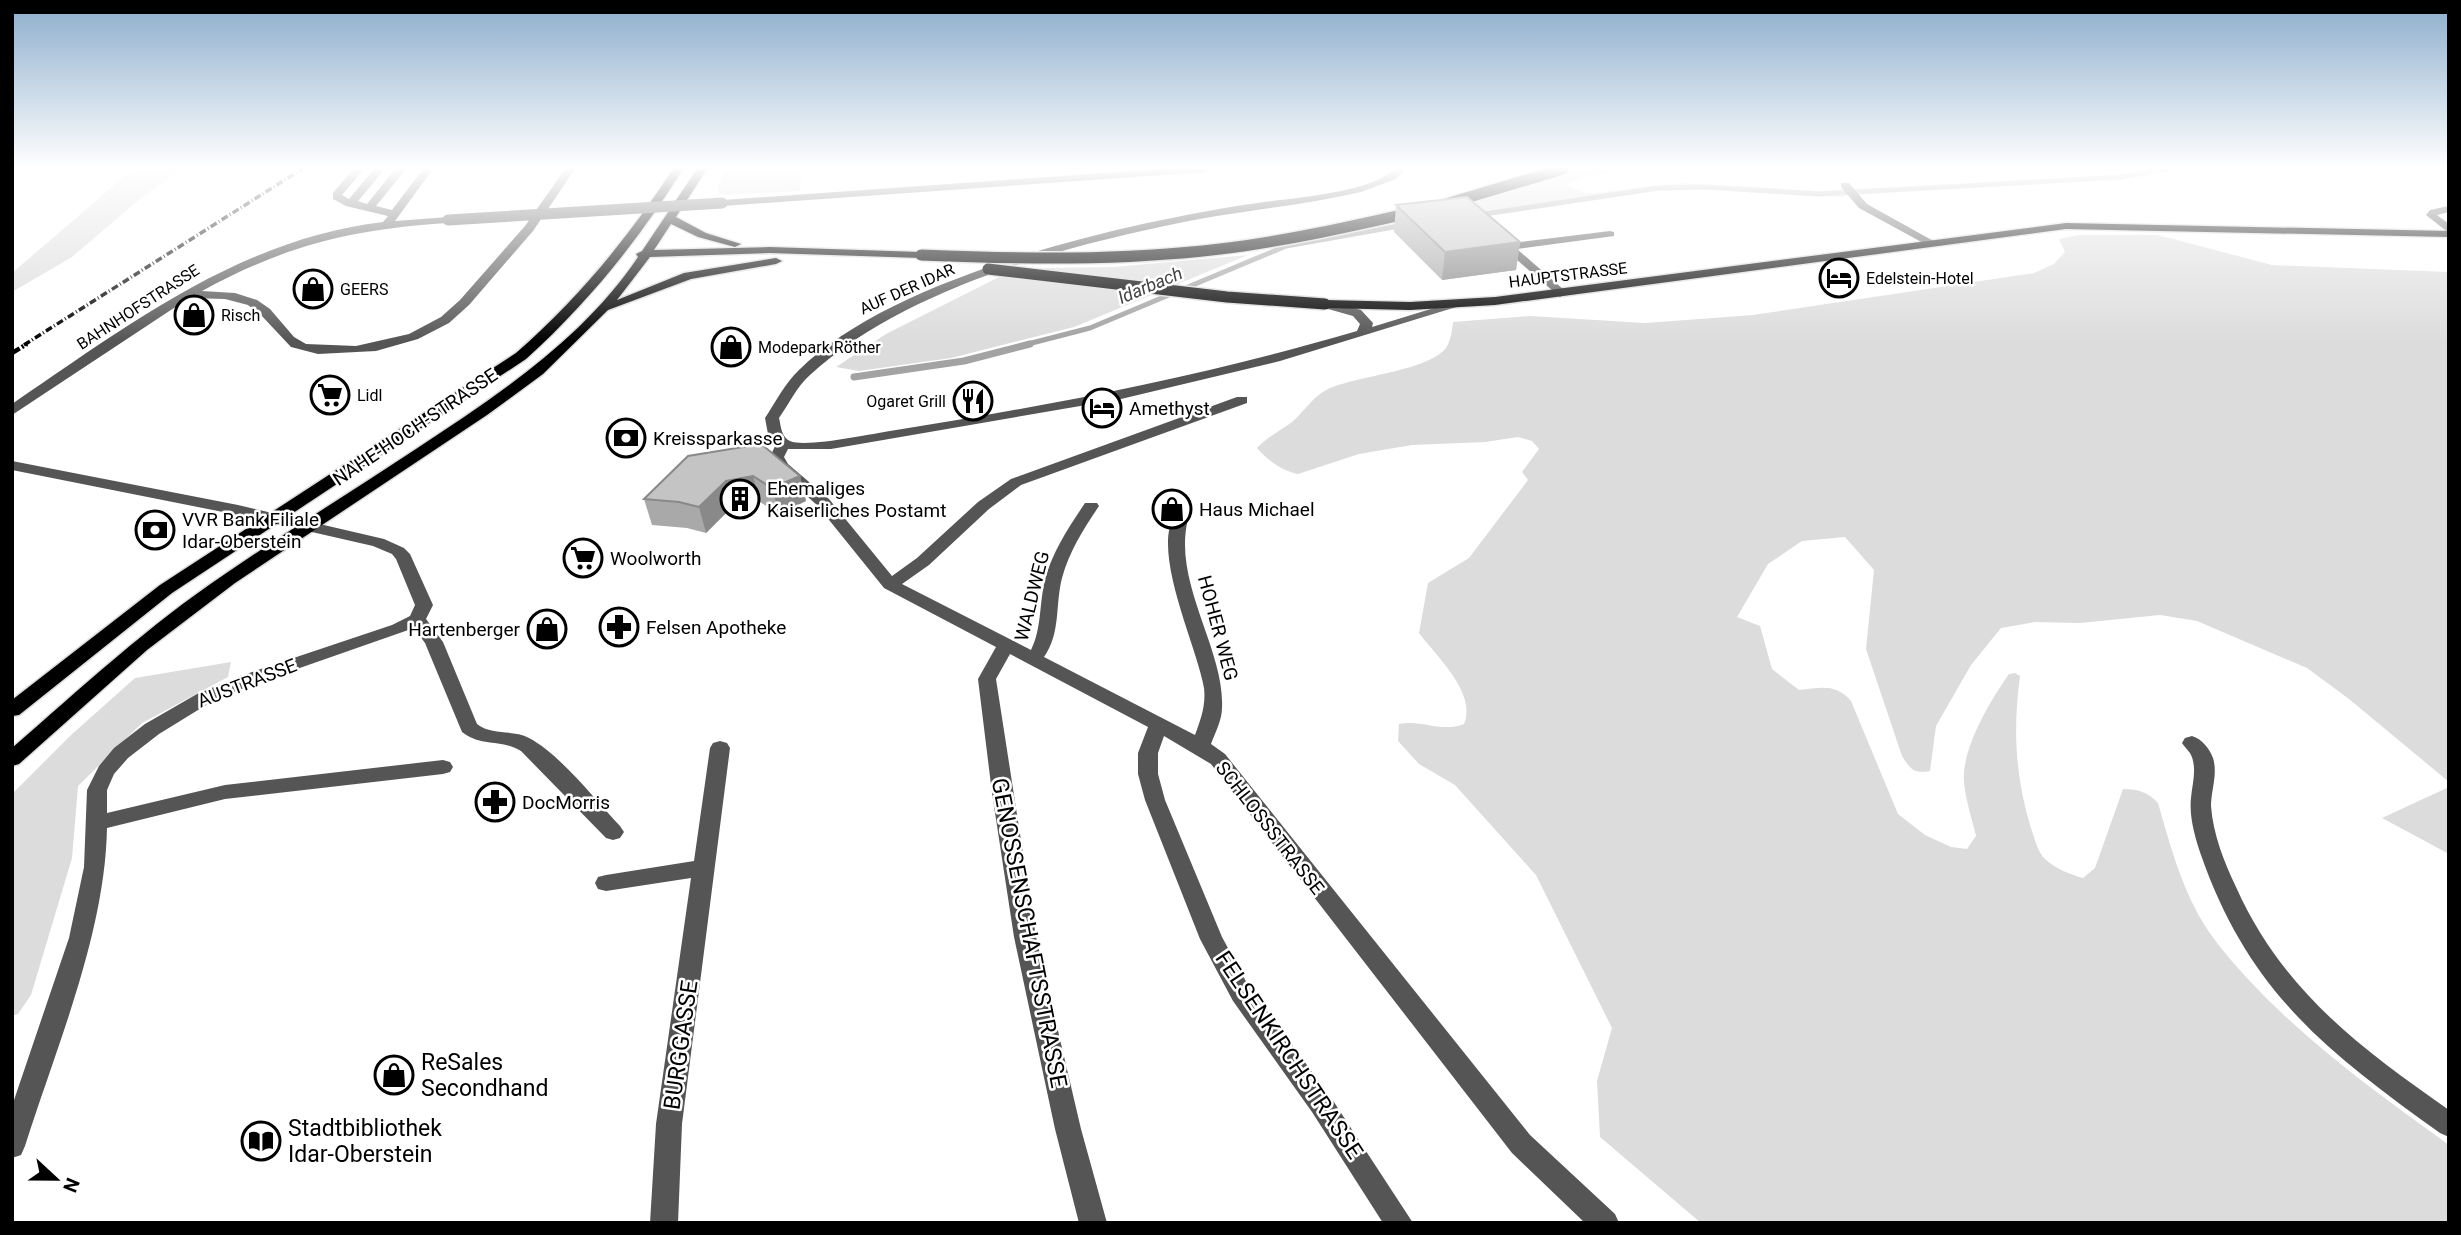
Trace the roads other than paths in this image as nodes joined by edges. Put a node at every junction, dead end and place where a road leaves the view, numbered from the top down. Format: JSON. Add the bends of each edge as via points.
{"nodes":[{"id":1,"x":357,"y":227,"type":"edge"},
{"id":2,"x":531,"y":227,"type":"edge"},
{"id":3,"x":638,"y":227,"type":"edge"},
{"id":4,"x":666,"y":227,"type":"edge"},
{"id":5,"x":686,"y":227,"type":"edge"},
{"id":6,"x":1153,"y":227,"type":"edge"},
{"id":7,"x":1346,"y":227,"type":"edge"},
{"id":8,"x":1901,"y":227,"type":"edge"},
{"id":9,"x":2071,"y":227,"type":"edge"},
{"id":10,"x":2123,"y":227,"type":"edge"},
{"id":11,"x":1489,"y":231,"type":"edge"},
{"id":12,"x":2449,"y":232,"type":"edge"},
{"id":13,"x":1610,"y":234,"type":"dead end"},
{"id":14,"x":1931,"y":243,"type":"junction"},
{"id":15,"x":1510,"y":247,"type":"junction"},
{"id":16,"x":773,"y":256,"type":"junction"},
{"id":17,"x":617,"y":258,"type":"junction"},
{"id":18,"x":645,"y":258,"type":"junction"},
{"id":19,"x":918,"y":260,"type":"junction"},
{"id":20,"x":1560,"y":293,"type":"junction"},
{"id":21,"x":188,"y":295,"type":"junction"},
{"id":22,"x":1325,"y":304,"type":"junction"},
{"id":23,"x":1460,"y":304,"type":"junction"},
{"id":24,"x":603,"y":310,"type":"junction"},
{"id":25,"x":1363,"y":333,"type":"junction"},
{"id":26,"x":1242,"y":400,"type":"dead end"},
{"id":27,"x":12,"y":411,"type":"edge"},
{"id":28,"x":784,"y":444,"type":"junction"},
{"id":29,"x":12,"y":465,"type":"edge"},
{"id":30,"x":1091,"y":506,"type":"dead end"},
{"id":31,"x":272,"y":518,"type":"junction"},
{"id":32,"x":1180,"y":519,"type":"dead end"},
{"id":33,"x":309,"y":526,"type":"junction"},
{"id":34,"x":890,"y":584,"type":"junction"},
{"id":35,"x":417,"y":619,"type":"junction"},
{"id":36,"x":1006,"y":646,"type":"junction"},
{"id":37,"x":1034,"y":659,"type":"junction"},
{"id":38,"x":12,"y":710,"type":"edge"},
{"id":39,"x":1159,"y":724,"type":"junction"},
{"id":40,"x":2192,"y":743,"type":"dead end"},
{"id":41,"x":1200,"y":746,"type":"junction"},
{"id":42,"x":720,"y":748,"type":"dead end"},
{"id":43,"x":12,"y":759,"type":"edge"},
{"id":44,"x":443,"y":767,"type":"dead end"},
{"id":45,"x":95,"y":823,"type":"junction"},
{"id":46,"x":612,"y":832,"type":"dead end"},
{"id":47,"x":705,"y":868,"type":"junction"},
{"id":48,"x":606,"y":883,"type":"dead end"},
{"id":49,"x":2449,"y":1125,"type":"edge"},
{"id":50,"x":12,"y":1146,"type":"edge"},
{"id":51,"x":664,"y":1223,"type":"edge"},
{"id":52,"x":1093,"y":1223,"type":"edge"},
{"id":53,"x":1399,"y":1223,"type":"edge"},
{"id":54,"x":1605,"y":1223,"type":"edge"}],
"edges":[{"from":1,"to":21,"type":"street","name":"BAHNHOFSTRASSE","via":[[282,249]]},
{"from":2,"to":21,"type":"street","via":[[445,320],[403,340],[354,350],[315,349],[291,341],[250,301]]},
{"from":3,"to":17,"type":"main road","name":"NAHE-HOCH-STRASSE"},
{"from":4,"to":18,"type":"main road","name":"NAHE-HOCH-STRASSE"},
{"from":5,"to":16,"type":"main road"},
{"from":6,"to":28,"type":"street","name":"AUF DER IDAR","via":[[1001,268],[902,308],[842,341],[792,385],[772,418],[775,434]]},
{"from":7,"to":19,"type":"main road","bridge":true,"via":[[1225,248],[1101,258]]},
{"from":8,"to":14,"type":"street"},
{"from":9,"to":14,"type":"main road","name":"HAUPTSTRASSE"},
{"from":10,"to":12,"type":"main road","name":"HAUPTSTRASSE"},
{"from":11,"to":15,"type":"street"},
{"from":13,"to":15,"type":"street"},
{"from":14,"to":20,"type":"main road","name":"HAUPTSTRASSE"},
{"from":15,"to":20,"type":"street"},
{"from":16,"to":18,"type":"main road"},
{"from":16,"to":19,"type":"main road"},
{"from":16,"to":24,"type":"main road","via":[[688,276]]},
{"from":17,"to":18,"type":"main road"},
{"from":17,"to":31,"type":"main road","name":"NAHE-HOCH-STRASSE","via":[[521,356]]},
{"from":18,"to":24,"type":"main road","name":"NAHE-HOCH-STRASSE"},
{"from":19,"to":22,"type":"main road","bridge":true,"via":[[1227,297]]},
{"from":20,"to":23,"type":"main road","name":"HAUPTSTRASSE"},
{"from":21,"to":27,"type":"street","name":"BAHNHOFSTRASSE"},
{"from":22,"to":23,"type":"main road"},
{"from":22,"to":25,"type":"street","via":[[1360,315],[1367,323]]},
{"from":23,"to":25,"type":"street","name":"HAUPTSTRASSE"},
{"from":24,"to":33,"type":"main road","name":"NAHE-HOCH-STRASSE","via":[[522,383]]},
{"from":25,"to":28,"type":"street","name":"HAUPTSTRASSE","via":[[1217,374],[1039,410],[831,445]]},
{"from":26,"to":34,"type":"street","via":[[1016,482],[913,570]]},
{"from":28,"to":34,"type":"street","name":"SCHLOSSSTRASSE","via":[[777,457],[781,466],[823,502]]},
{"from":29,"to":31,"type":"street"},
{"from":30,"to":37,"type":"street","name":"WALDWEG","via":[[1060,561],[1046,638]]},
{"from":31,"to":33,"type":"street"},
{"from":31,"to":38,"type":"main road","name":"NAHE-HOCH-STRASSE","via":[[166,589]]},
{"from":32,"to":41,"type":"street","name":"HOHER WEG","via":[[1176,534],[1185,598],[1213,688],[1213,712]]},
{"from":33,"to":35,"type":"street","via":[[398,551],[424,605]]},
{"from":33,"to":43,"type":"main road","name":"NAHE-HOCH-STRASSE","via":[[174,620]]},
{"from":34,"to":36,"type":"street","name":"SCHLOSSSTRASSE"},
{"from":35,"to":45,"type":"street","name":"AUSTRASSE","via":[[227,688],[178,712],[121,753],[106,771],[97,790]]},
{"from":35,"to":46,"type":"street","via":[[434,642],[469,727],[487,738],[521,741]]},
{"from":36,"to":37,"type":"street","name":"SCHLOSSSTRASSE"},
{"from":36,"to":52,"type":"street","name":"GENOSSENSCHAFTSSTRASSE","via":[[987,679],[1000,781],[1025,937]]},
{"from":37,"to":39,"type":"street","name":"SCHLOSSSTRASSE"},
{"from":39,"to":41,"type":"street","name":"SCHLOSSSTRASSE"},
{"from":39,"to":53,"type":"street","name":"FELSENKIRCHSTRASSE","via":[[1148,753],[1148,774],[1211,939],[1241,994]]},
{"from":40,"to":49,"type":"street","via":[[2206,764],[2202,808],[2219,872],[2262,959],[2315,1023]]},
{"from":41,"to":54,"type":"street","name":"SCHLOSSSTRASSE","via":[[1233,776],[1252,806],[1521,1144]]},
{"from":42,"to":47,"type":"street","name":"BURGGASSE"},
{"from":44,"to":45,"type":"street","via":[[226,792]]},
{"from":45,"to":50,"type":"street","name":"AUSTRASSE","via":[[94,867],[80,938]]},
{"from":47,"to":48,"type":"street"},
{"from":47,"to":51,"type":"street","name":"BURGGASSE","via":[[669,1124]]}]}
